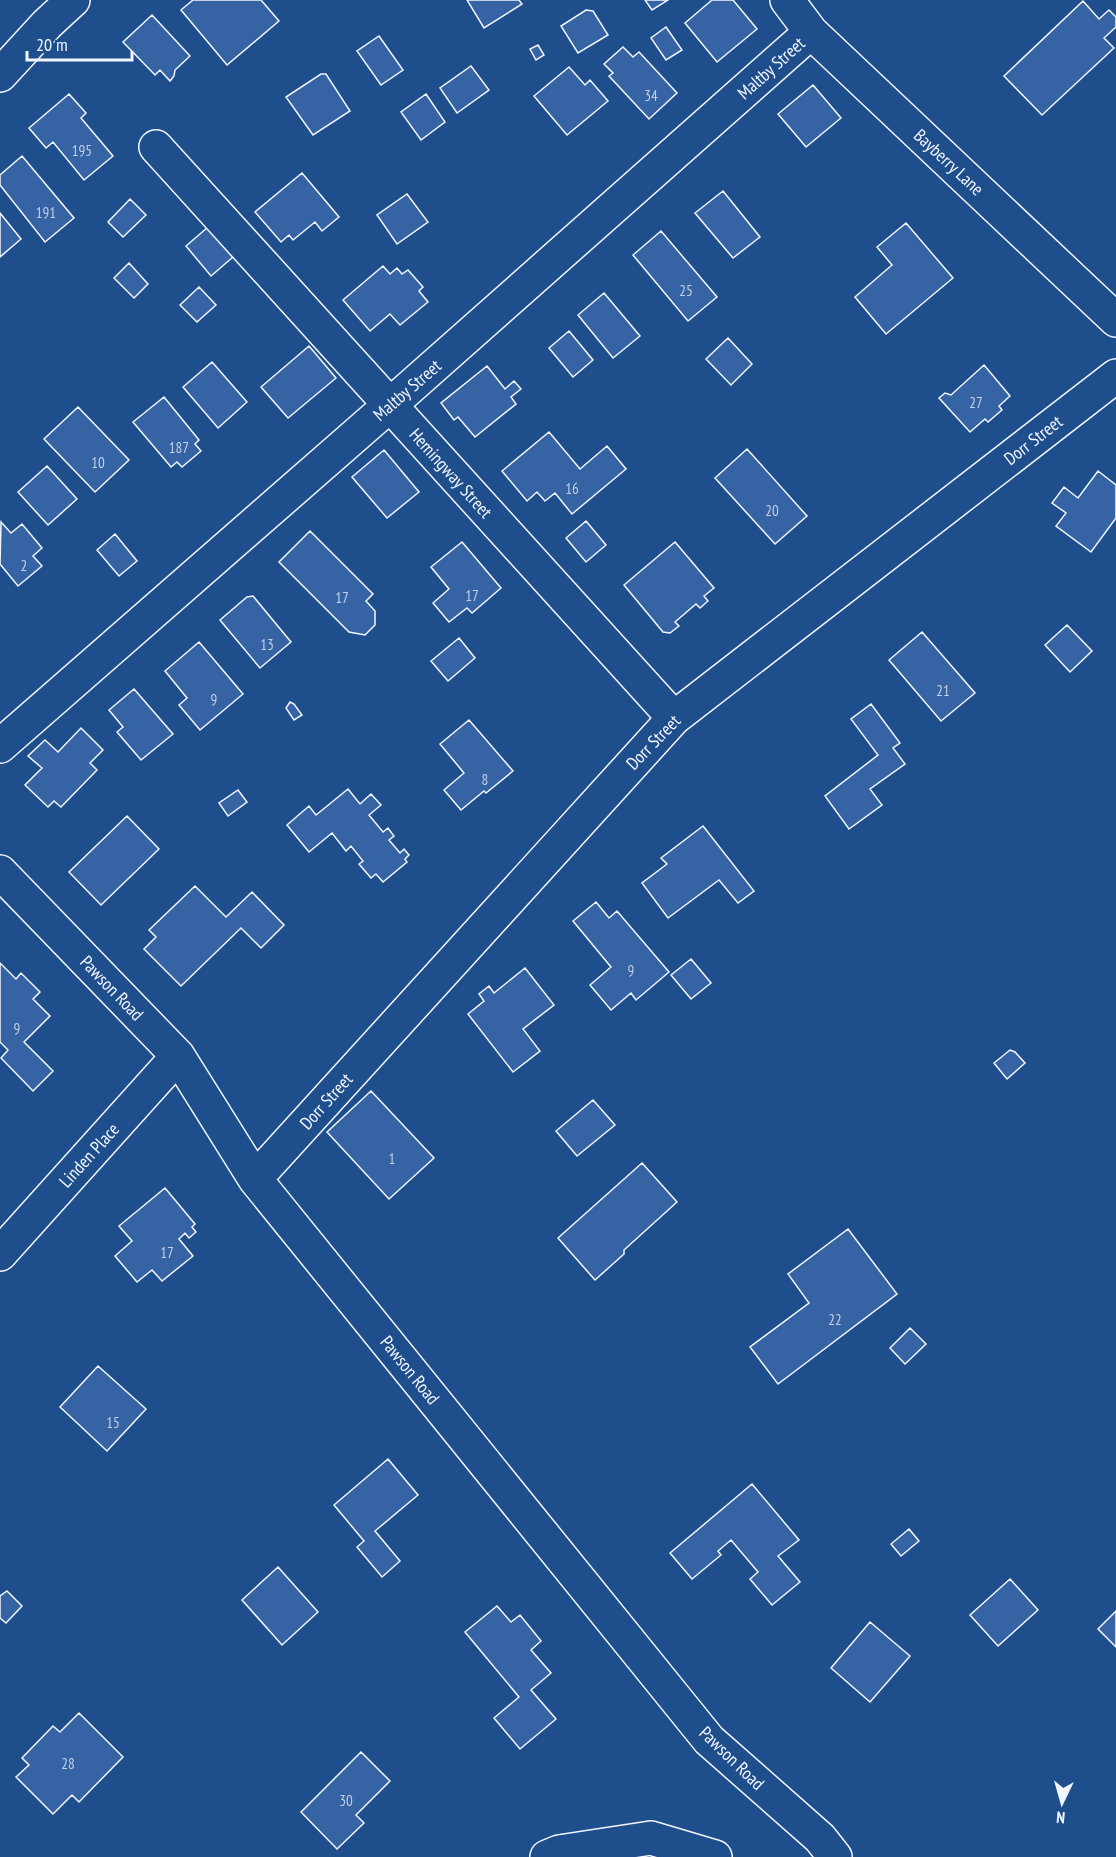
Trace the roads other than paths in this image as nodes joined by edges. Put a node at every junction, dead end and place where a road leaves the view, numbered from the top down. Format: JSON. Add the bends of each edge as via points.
{"nodes":[{"id":1,"x":73,"y":0,"type":"edge"},
{"id":2,"x":786,"y":0,"type":"edge"},
{"id":3,"x":811,"y":32,"type":"junction"},
{"id":4,"x":0,"y":75,"type":"edge"},
{"id":5,"x":156,"y":147,"type":"dead end"},
{"id":6,"x":1116,"y":320,"type":"edge"},
{"id":7,"x":1116,"y":376,"type":"edge"},
{"id":8,"x":390,"y":405,"type":"junction"},
{"id":9,"x":674,"y":718,"type":"junction"},
{"id":10,"x":0,"y":746,"type":"edge"},
{"id":11,"x":0,"y":872,"type":"edge"},
{"id":12,"x":178,"y":1056,"type":"junction"},
{"id":13,"x":255,"y":1179,"type":"junction"},
{"id":14,"x":0,"y":1254,"type":"edge"},
{"id":15,"x":547,"y":1857,"type":"edge"},
{"id":16,"x":715,"y":1857,"type":"edge"},
{"id":17,"x":835,"y":1857,"type":"edge"}],
"edges":[{"from":1,"to":4,"type":"street"},
{"from":2,"to":3,"type":"street","name":"Bayberry Lane"},
{"from":3,"to":6,"type":"street","name":"Bayberry Lane"},
{"from":3,"to":8,"type":"street","name":"Maltby Street"},
{"from":5,"to":8,"type":"street","name":"Hemingway Street"},
{"from":7,"to":9,"type":"street","name":"Dorr Street"},
{"from":8,"to":9,"type":"street","name":"Hemingway Street"},
{"from":8,"to":10,"type":"street","name":"Maltby Street"},
{"from":9,"to":13,"type":"street","name":"Dorr Street"},
{"from":11,"to":12,"type":"street","name":"Pawson Road"},
{"from":12,"to":13,"type":"street","name":"Pawson Road"},
{"from":12,"to":14,"type":"street","name":"Linden Place"},
{"from":13,"to":17,"type":"street","name":"Pawson Road","via":[[709,1740],[820,1838]]},
{"from":15,"to":16,"type":"street","via":[[651,1838]]}]}
